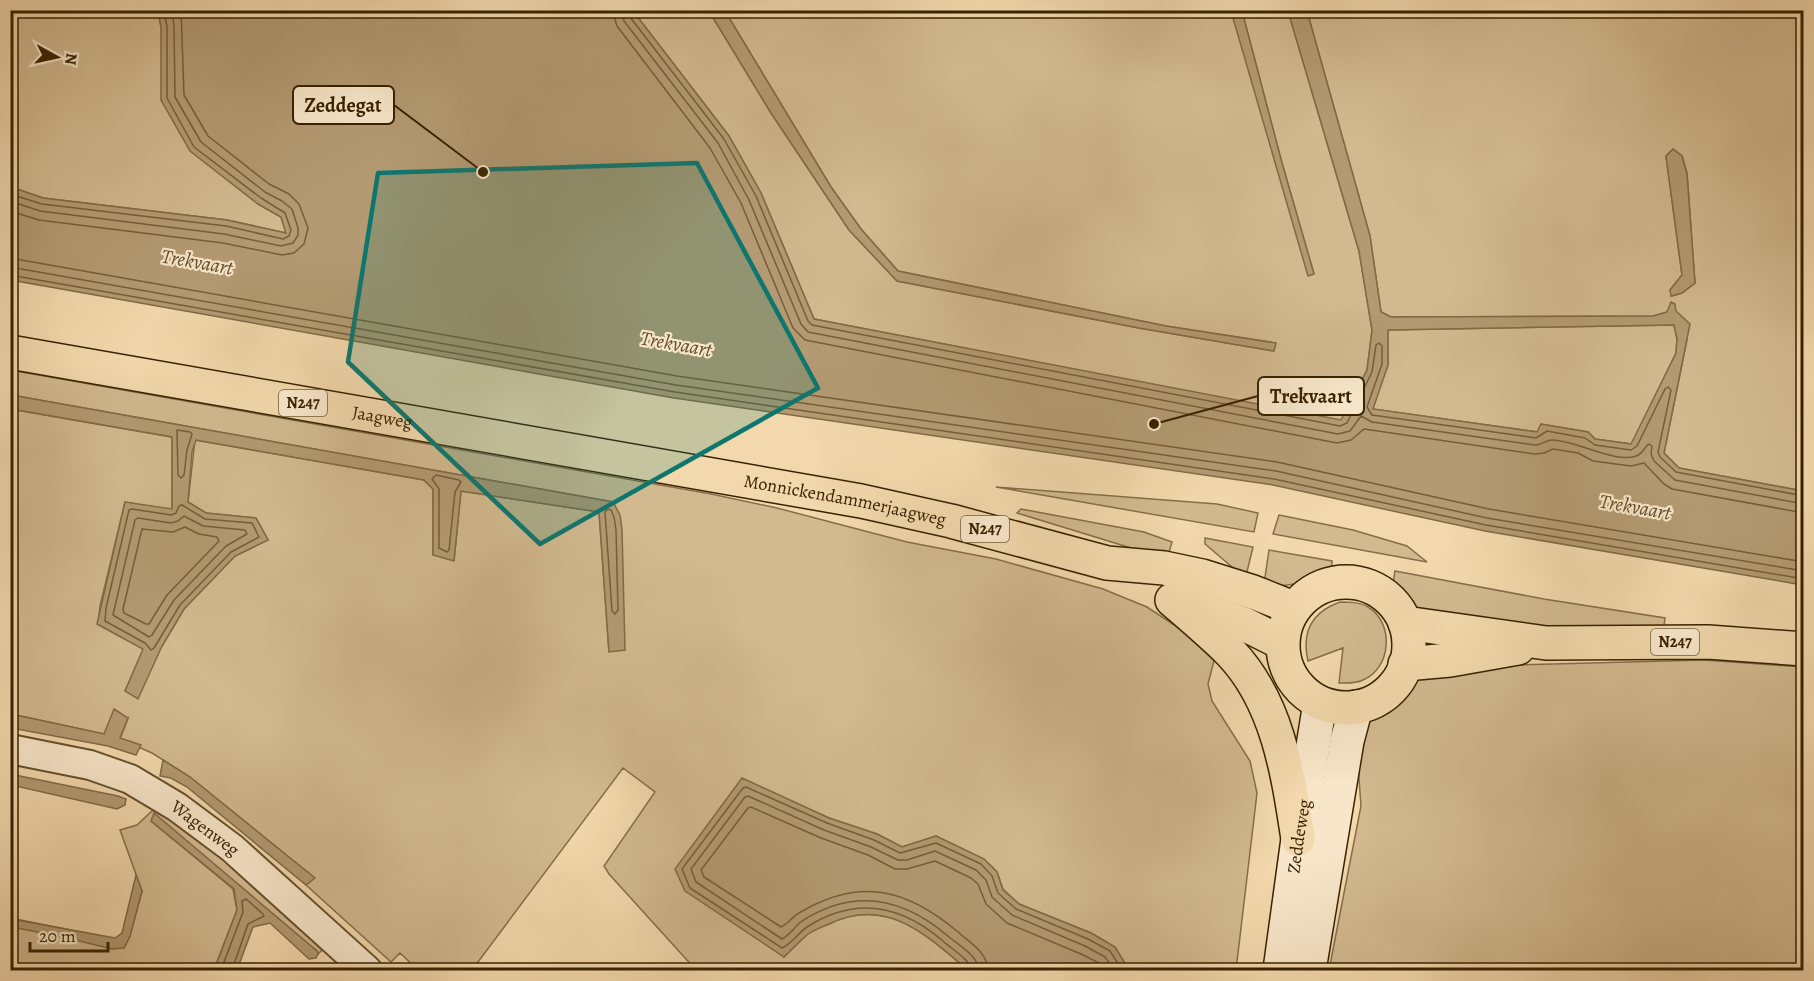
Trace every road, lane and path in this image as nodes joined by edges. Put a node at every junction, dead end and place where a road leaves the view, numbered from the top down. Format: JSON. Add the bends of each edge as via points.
{"nodes":[{"id":1,"x":10,"y":352,"type":"edge"},
{"id":2,"x":613,"y":456,"type":"joint"},
{"id":3,"x":1107,"y":563,"type":"junction"},
{"id":4,"x":1172,"y":600,"type":"junction"},
{"id":5,"x":1293,"y":608,"type":"junction"},
{"id":6,"x":1405,"y":623,"type":"junction"},
{"id":7,"x":1282,"y":643,"type":"junction"},
{"id":8,"x":1546,"y":643,"type":"junction"},
{"id":9,"x":1803,"y":649,"type":"edge"},
{"id":10,"x":1405,"y":664,"type":"junction"},
{"id":11,"x":1320,"y":703,"type":"junction"},
{"id":12,"x":1356,"y":707,"type":"junction"},
{"id":13,"x":10,"y":749,"type":"edge"},
{"id":14,"x":1298,"y":839,"type":"junction"},
{"id":15,"x":367,"y":970,"type":"edge"},
{"id":16,"x":1280,"y":970,"type":"edge"},
{"id":17,"x":1309,"y":970,"type":"edge"}],
"edges":[{"from":1,"to":2,"type":"main road","name":"Jaagweg","number":"N247"},
{"from":2,"to":3,"type":"main road","name":"Monnickendammerjaagweg","number":"N247","via":[[951,520]]},
{"from":3,"to":4,"type":"main road","name":"Monnickendammerjaagweg","number":"N247"},
{"from":3,"to":5,"type":"main road","name":"Monnickendammerjaagweg","number":"N247","via":[[1202,576]]},
{"from":4,"to":7,"type":"main road","name":"Monnickendammerjaagweg","number":"N247","via":[[1242,623]]},
{"from":4,"to":14,"type":"main road","via":[[1236,659],[1268,709],[1288,774]]},
{"from":5,"to":6,"type":"main road","via":[[1322,586],[1351,582],[1385,595]]},
{"from":5,"to":7,"type":"main road"},
{"from":6,"to":8,"type":"main road","number":"N247"},
{"from":6,"to":10,"type":"main road"},
{"from":7,"to":11,"type":"main road","via":[[1289,670]]},
{"from":8,"to":9,"type":"main road","number":"N247","via":[[1708,642]]},
{"from":8,"to":10,"type":"main road","number":"N247"},
{"from":10,"to":12,"type":"main road","via":[[1394,687],[1369,705]]},
{"from":11,"to":12,"type":"main road"},
{"from":11,"to":14,"type":"main road","name":"Zeddeweg"},
{"from":12,"to":17,"type":"main road","name":"Zeddeweg"},
{"from":13,"to":15,"type":"street","name":"Wagenweg","via":[[90,765],[130,779],[177,807],[232,848]]},
{"from":14,"to":16,"type":"main road","name":"Zeddeweg"}]}
